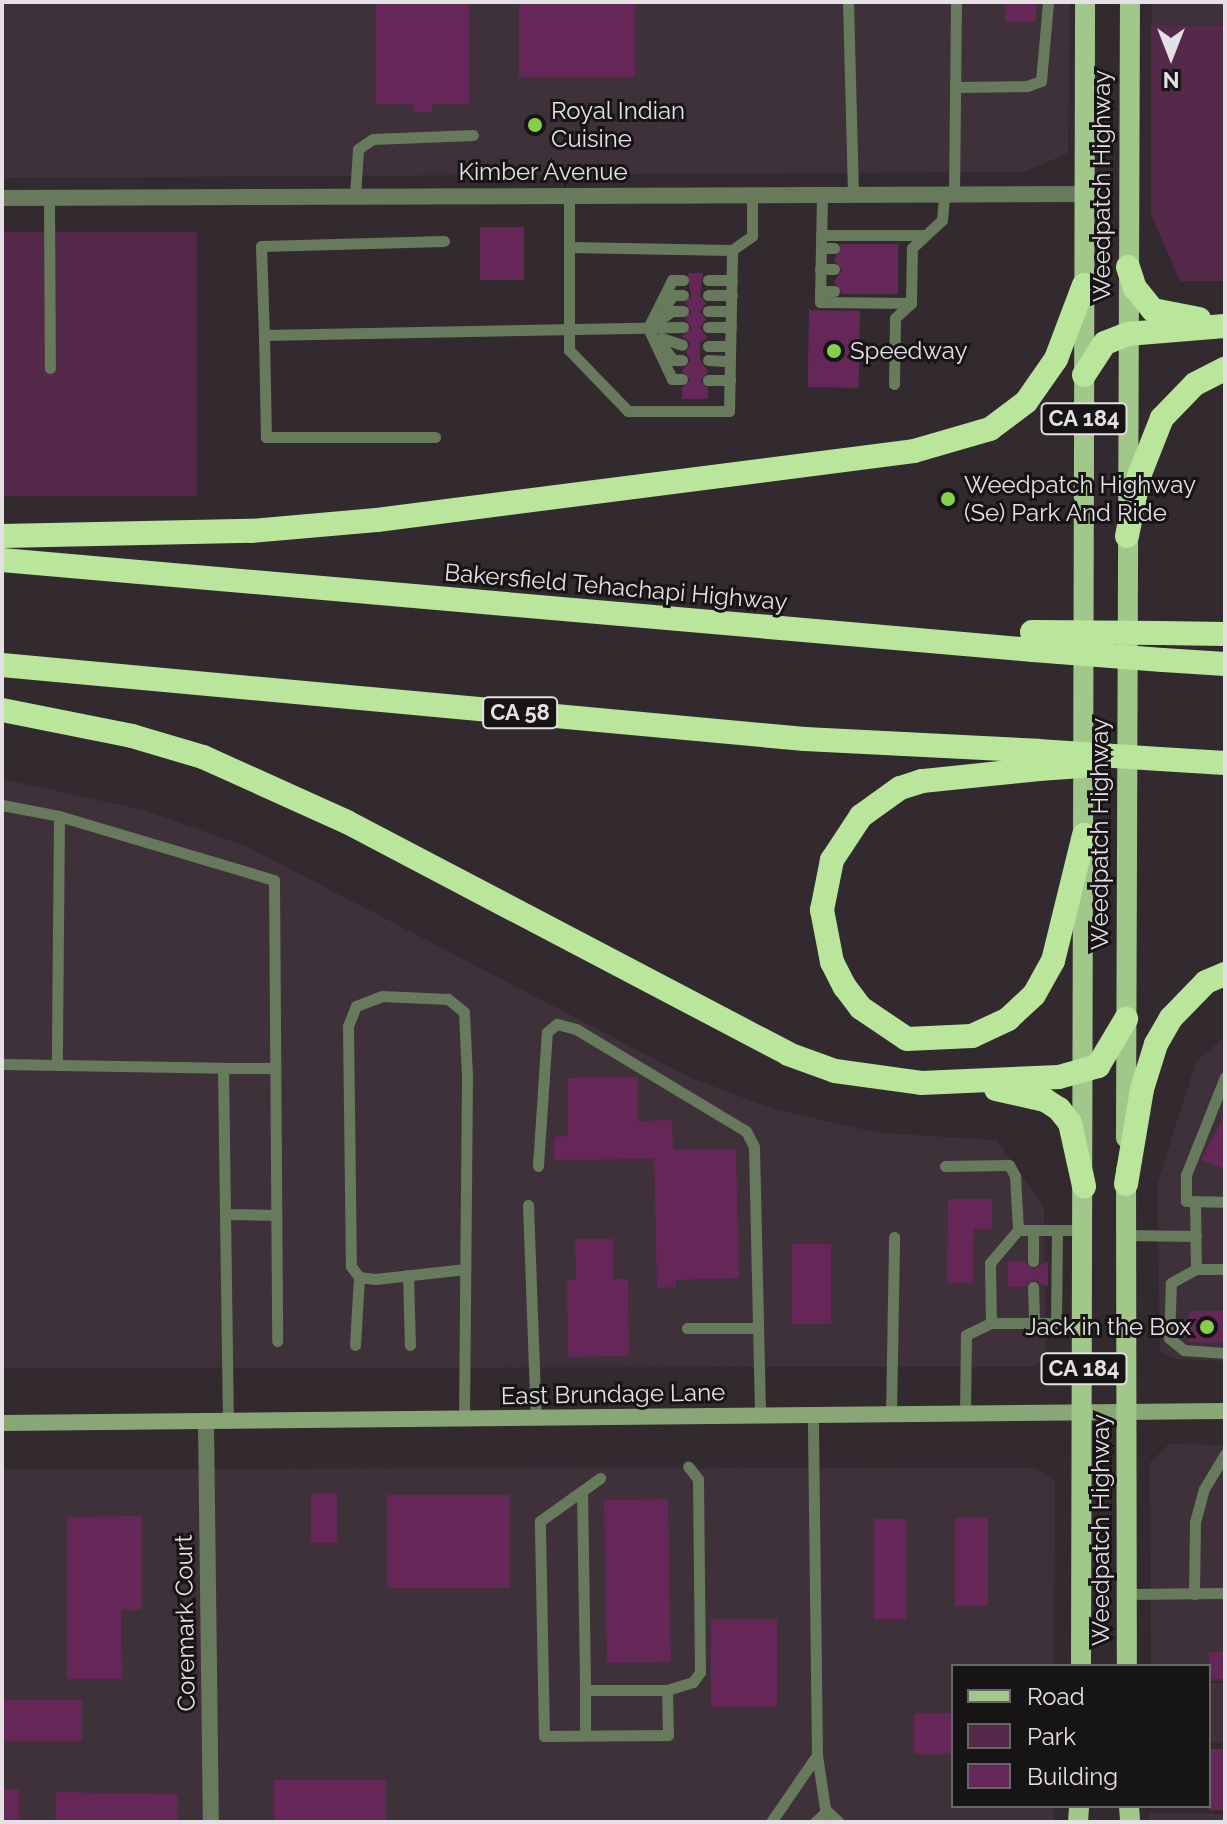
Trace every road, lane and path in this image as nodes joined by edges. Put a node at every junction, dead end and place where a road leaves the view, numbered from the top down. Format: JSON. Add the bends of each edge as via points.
{"nodes":[{"id":1,"x":848,"y":2,"type":"edge"},
{"id":2,"x":956,"y":2,"type":"edge"},
{"id":3,"x":1048,"y":2,"type":"edge"},
{"id":4,"x":1085,"y":2,"type":"edge"},
{"id":5,"x":1130,"y":2,"type":"edge"},
{"id":6,"x":955,"y":87,"type":"junction"},
{"id":7,"x":473,"y":135,"type":"dead end"},
{"id":8,"x":1084,"y":194,"type":"junction"},
{"id":9,"x":752,"y":195,"type":"junction"},
{"id":10,"x":822,"y":195,"type":"junction"},
{"id":11,"x":853,"y":195,"type":"junction"},
{"id":12,"x":949,"y":195,"type":"junction"},
{"id":13,"x":355,"y":196,"type":"junction"},
{"id":14,"x":569,"y":196,"type":"junction"},
{"id":15,"x":49,"y":197,"type":"junction"},
{"id":16,"x":2,"y":198,"type":"edge"},
{"id":17,"x":821,"y":235,"type":"junction"},
{"id":18,"x":924,"y":235,"type":"junction"},
{"id":19,"x":444,"y":241,"type":"dead end"},
{"id":20,"x":570,"y":247,"type":"junction"},
{"id":21,"x":821,"y":248,"type":"junction"},
{"id":22,"x":834,"y":248,"type":"dead end"},
{"id":23,"x":898,"y":248,"type":"dead end"},
{"id":24,"x":912,"y":248,"type":"junction"},
{"id":25,"x":732,"y":250,"type":"junction"},
{"id":26,"x":1128,"y":267,"type":"junction"},
{"id":27,"x":820,"y":269,"type":"junction"},
{"id":28,"x":834,"y":269,"type":"dead end"},
{"id":29,"x":898,"y":270,"type":"dead end"},
{"id":30,"x":912,"y":270,"type":"junction"},
{"id":31,"x":683,"y":280,"type":"dead end"},
{"id":32,"x":708,"y":280,"type":"dead end"},
{"id":33,"x":732,"y":280,"type":"junction"},
{"id":34,"x":1084,"y":285,"type":"junction"},
{"id":35,"x":820,"y":291,"type":"junction"},
{"id":36,"x":834,"y":291,"type":"dead end"},
{"id":37,"x":898,"y":291,"type":"dead end"},
{"id":38,"x":683,"y":295,"type":"dead end"},
{"id":39,"x":708,"y":295,"type":"dead end"},
{"id":40,"x":732,"y":295,"type":"junction"},
{"id":41,"x":911,"y":297,"type":"junction"},
{"id":42,"x":683,"y":311,"type":"dead end"},
{"id":43,"x":708,"y":311,"type":"dead end"},
{"id":44,"x":731,"y":311,"type":"junction"},
{"id":45,"x":1225,"y":325,"type":"edge"},
{"id":46,"x":683,"y":327,"type":"dead end"},
{"id":47,"x":708,"y":327,"type":"dead end"},
{"id":48,"x":731,"y":327,"type":"junction"},
{"id":49,"x":648,"y":328,"type":"junction"},
{"id":50,"x":568,"y":329,"type":"junction"},
{"id":51,"x":1127,"y":334,"type":"junction"},
{"id":52,"x":264,"y":335,"type":"junction"},
{"id":53,"x":682,"y":345,"type":"dead end"},
{"id":54,"x":708,"y":346,"type":"dead end"},
{"id":55,"x":730,"y":346,"type":"junction"},
{"id":56,"x":682,"y":360,"type":"dead end"},
{"id":57,"x":708,"y":360,"type":"dead end"},
{"id":58,"x":730,"y":361,"type":"junction"},
{"id":59,"x":50,"y":368,"type":"dead end"},
{"id":60,"x":1225,"y":369,"type":"edge"},
{"id":61,"x":1084,"y":375,"type":"junction"},
{"id":62,"x":682,"y":379,"type":"dead end"},
{"id":63,"x":708,"y":380,"type":"dead end"},
{"id":64,"x":730,"y":380,"type":"junction"},
{"id":65,"x":894,"y":384,"type":"dead end"},
{"id":66,"x":435,"y":437,"type":"dead end"},
{"id":67,"x":2,"y":536,"type":"edge"},
{"id":68,"x":1127,"y":536,"type":"junction"},
{"id":69,"x":2,"y":560,"type":"edge"},
{"id":70,"x":1225,"y":634,"type":"edge"},
{"id":71,"x":1032,"y":641,"type":"junction"},
{"id":72,"x":1225,"y":664,"type":"edge"},
{"id":73,"x":2,"y":665,"type":"edge"},
{"id":74,"x":2,"y":710,"type":"edge"},
{"id":75,"x":1039,"y":760,"type":"junction"},
{"id":76,"x":1225,"y":763,"type":"edge"},
{"id":77,"x":2,"y":805,"type":"edge"},
{"id":78,"x":59,"y":816,"type":"junction"},
{"id":79,"x":1084,"y":835,"type":"junction"},
{"id":80,"x":1225,"y":974,"type":"edge"},
{"id":81,"x":1126,"y":1019,"type":"junction"},
{"id":82,"x":2,"y":1064,"type":"edge"},
{"id":83,"x":57,"y":1065,"type":"junction"},
{"id":84,"x":223,"y":1068,"type":"junction"},
{"id":85,"x":275,"y":1068,"type":"junction"},
{"id":86,"x":1083,"y":1072,"type":"junction"},
{"id":87,"x":1225,"y":1077,"type":"edge"},
{"id":88,"x":979,"y":1083,"type":"junction"},
{"id":89,"x":538,"y":1166,"type":"dead end"},
{"id":90,"x":945,"y":1166,"type":"dead end"},
{"id":91,"x":1126,"y":1184,"type":"junction"},
{"id":92,"x":1084,"y":1186,"type":"junction"},
{"id":93,"x":1190,"y":1201,"type":"junction"},
{"id":94,"x":1225,"y":1202,"type":"edge"},
{"id":95,"x":528,"y":1205,"type":"dead end"},
{"id":96,"x":226,"y":1214,"type":"junction"},
{"id":97,"x":276,"y":1215,"type":"junction"},
{"id":98,"x":1018,"y":1230,"type":"junction"},
{"id":99,"x":1033,"y":1230,"type":"junction"},
{"id":100,"x":1057,"y":1230,"type":"junction"},
{"id":101,"x":1083,"y":1230,"type":"junction"},
{"id":102,"x":1126,"y":1235,"type":"junction"},
{"id":103,"x":1196,"y":1236,"type":"junction"},
{"id":104,"x":894,"y":1237,"type":"dead end"},
{"id":105,"x":1033,"y":1261,"type":"dead end"},
{"id":106,"x":465,"y":1269,"type":"junction"},
{"id":107,"x":1196,"y":1269,"type":"junction"},
{"id":108,"x":1225,"y":1269,"type":"edge"},
{"id":109,"x":408,"y":1275,"type":"junction"},
{"id":110,"x":359,"y":1277,"type":"junction"},
{"id":111,"x":1033,"y":1287,"type":"dead end"},
{"id":112,"x":991,"y":1323,"type":"junction"},
{"id":113,"x":1034,"y":1323,"type":"junction"},
{"id":114,"x":1056,"y":1323,"type":"junction"},
{"id":115,"x":1083,"y":1323,"type":"junction"},
{"id":116,"x":687,"y":1328,"type":"dead end"},
{"id":117,"x":758,"y":1328,"type":"junction"},
{"id":118,"x":277,"y":1341,"type":"dead end"},
{"id":119,"x":355,"y":1345,"type":"dead end"},
{"id":120,"x":410,"y":1345,"type":"dead end"},
{"id":121,"x":1225,"y":1353,"type":"edge"},
{"id":122,"x":1225,"y":1411,"type":"edge"},
{"id":123,"x":1084,"y":1412,"type":"junction"},
{"id":124,"x":1128,"y":1412,"type":"junction"},
{"id":125,"x":965,"y":1414,"type":"junction"},
{"id":126,"x":891,"y":1415,"type":"junction"},
{"id":127,"x":760,"y":1416,"type":"junction"},
{"id":128,"x":813,"y":1416,"type":"junction"},
{"id":129,"x":536,"y":1419,"type":"junction"},
{"id":130,"x":464,"y":1420,"type":"junction"},
{"id":131,"x":2,"y":1423,"type":"edge"},
{"id":132,"x":206,"y":1423,"type":"junction"},
{"id":133,"x":228,"y":1423,"type":"junction"},
{"id":134,"x":1225,"y":1454,"type":"edge"},
{"id":135,"x":688,"y":1466,"type":"dead end"},
{"id":136,"x":600,"y":1478,"type":"dead end"},
{"id":137,"x":582,"y":1491,"type":"junction"},
{"id":138,"x":1225,"y":1593,"type":"edge"},
{"id":139,"x":1126,"y":1594,"type":"junction"},
{"id":140,"x":1194,"y":1594,"type":"junction"},
{"id":141,"x":1081,"y":1664,"type":"edge"},
{"id":142,"x":1127,"y":1664,"type":"edge"},
{"id":143,"x":585,"y":1690,"type":"junction"},
{"id":144,"x":667,"y":1690,"type":"junction"},
{"id":145,"x":585,"y":1735,"type":"junction"},
{"id":146,"x":817,"y":1755,"type":"junction"},
{"id":147,"x":827,"y":1819,"type":"edge"},
{"id":148,"x":211,"y":1822,"type":"edge"},
{"id":149,"x":771,"y":1822,"type":"edge"},
{"id":150,"x":815,"y":1822,"type":"edge"},
{"id":151,"x":839,"y":1822,"type":"edge"}],
"edges":[{"from":1,"to":11,"type":"lane"},
{"from":2,"to":6,"type":"lane"},
{"from":3,"to":6,"type":"lane","via":[[1041,81],[1027,86]]},
{"from":4,"to":8,"type":"main road","name":"Weedpatch Highway","number":"CA 184"},
{"from":5,"to":26,"type":"main road","name":"Weedpatch Highway","number":"CA 184"},
{"from":6,"to":12,"type":"lane"},
{"from":7,"to":13,"type":"lane","via":[[373,139],[358,149]]},
{"from":8,"to":12,"type":"street","name":"Kimber Avenue"},
{"from":8,"to":34,"type":"main road","name":"Weedpatch Highway","number":"CA 184"},
{"from":9,"to":10,"type":"street","name":"Kimber Avenue"},
{"from":9,"to":14,"type":"street","name":"Kimber Avenue"},
{"from":9,"to":25,"type":"lane","via":[[752,236]]},
{"from":10,"to":11,"type":"street","name":"Kimber Avenue"},
{"from":10,"to":17,"type":"lane"},
{"from":11,"to":12,"type":"street","name":"Kimber Avenue"},
{"from":12,"to":18,"type":"lane","via":[[942,220]]},
{"from":13,"to":14,"type":"street","name":"Kimber Avenue"},
{"from":13,"to":15,"type":"street","name":"Kimber Avenue"},
{"from":14,"to":20,"type":"lane"},
{"from":15,"to":16,"type":"street","name":"Kimber Avenue"},
{"from":15,"to":59,"type":"lane"},
{"from":17,"to":18,"type":"lane"},
{"from":17,"to":21,"type":"lane"},
{"from":18,"to":24,"type":"lane"},
{"from":19,"to":52,"type":"lane","via":[[261,246]]},
{"from":20,"to":25,"type":"lane"},
{"from":20,"to":50,"type":"lane"},
{"from":21,"to":22,"type":"lane"},
{"from":21,"to":27,"type":"lane"},
{"from":23,"to":24,"type":"lane"},
{"from":24,"to":30,"type":"lane"},
{"from":25,"to":33,"type":"lane"},
{"from":26,"to":45,"type":"highway","via":[[1135,288],[1153,310]]},
{"from":26,"to":51,"type":"main road","name":"Weedpatch Highway","number":"CA 184"},
{"from":27,"to":28,"type":"lane"},
{"from":27,"to":35,"type":"lane"},
{"from":29,"to":30,"type":"lane"},
{"from":30,"to":41,"type":"lane"},
{"from":31,"to":49,"type":"lane","via":[[672,280]]},
{"from":32,"to":33,"type":"lane"},
{"from":33,"to":40,"type":"lane"},
{"from":34,"to":61,"type":"main road","name":"Weedpatch Highway","number":"CA 184"},
{"from":34,"to":67,"type":"highway","via":[[1056,359],[1026,402],[990,429],[914,451],[377,520],[251,531]]},
{"from":35,"to":36,"type":"lane"},
{"from":35,"to":41,"type":"lane","via":[[820,302]]},
{"from":37,"to":41,"type":"lane"},
{"from":38,"to":49,"type":"lane","via":[[673,295]]},
{"from":39,"to":40,"type":"lane"},
{"from":40,"to":44,"type":"lane"},
{"from":41,"to":65,"type":"lane","via":[[895,318]]},
{"from":42,"to":49,"type":"lane","via":[[672,311]]},
{"from":43,"to":44,"type":"lane"},
{"from":44,"to":48,"type":"lane"},
{"from":45,"to":51,"type":"highway"},
{"from":46,"to":49,"type":"lane"},
{"from":47,"to":48,"type":"lane"},
{"from":48,"to":55,"type":"lane"},
{"from":49,"to":50,"type":"lane"},
{"from":49,"to":53,"type":"lane","via":[[671,345]]},
{"from":49,"to":56,"type":"lane","via":[[673,360]]},
{"from":49,"to":62,"type":"lane","via":[[672,379]]},
{"from":50,"to":52,"type":"lane"},
{"from":50,"to":64,"type":"lane","via":[[569,350],[628,411],[729,411]]},
{"from":51,"to":61,"type":"highway","via":[[1105,343]]},
{"from":51,"to":68,"type":"main road","name":"Weedpatch Highway","number":"CA 184"},
{"from":52,"to":66,"type":"lane","via":[[266,437]]},
{"from":54,"to":55,"type":"lane"},
{"from":55,"to":58,"type":"lane"},
{"from":57,"to":58,"type":"lane"},
{"from":58,"to":64,"type":"lane"},
{"from":60,"to":68,"type":"highway","via":[[1195,384],[1162,418],[1139,476]]},
{"from":61,"to":79,"type":"main road","name":"Weedpatch Highway","number":"CA 184"},
{"from":63,"to":64,"type":"lane"},
{"from":68,"to":81,"type":"main road","name":"Weedpatch Highway","number":"CA 184"},
{"from":69,"to":71,"type":"highway","name":"Bakersfield Tehachapi Highway","via":[[801,631]]},
{"from":70,"to":71,"type":"highway","bridge":true},
{"from":71,"to":72,"type":"highway","name":"Bakersfield Tehachapi Highway","bridge":true},
{"from":73,"to":75,"type":"highway","number":"CA 58"},
{"from":74,"to":88,"type":"highway","via":[[132,736],[203,757],[347,822],[788,1054],[874,1078]]},
{"from":75,"to":76,"type":"highway","bridge":true},
{"from":75,"to":79,"type":"highway","via":[[922,781],[900,788],[861,816],[832,860],[822,910],[832,962],[845,987],[861,1008],[907,1039],[972,1036],[1008,1019],[1034,995],[1053,961]]},
{"from":77,"to":78,"type":"lane"},
{"from":78,"to":83,"type":"lane"},
{"from":78,"to":85,"type":"lane","via":[[274,880]]},
{"from":79,"to":86,"type":"main road","name":"Weedpatch Highway","number":"CA 184"},
{"from":80,"to":91,"type":"highway","via":[[1206,982],[1171,1018],[1156,1044],[1144,1078]]},
{"from":81,"to":86,"type":"highway","via":[[1109,1055]]},
{"from":81,"to":91,"type":"main road","name":"Weedpatch Highway","number":"CA 184"},
{"from":82,"to":83,"type":"lane"},
{"from":83,"to":84,"type":"lane"},
{"from":84,"to":85,"type":"lane"},
{"from":84,"to":96,"type":"lane"},
{"from":85,"to":97,"type":"lane"},
{"from":86,"to":88,"type":"highway"},
{"from":86,"to":92,"type":"main road","name":"Weedpatch Highway","number":"CA 184"},
{"from":87,"to":93,"type":"lane","via":[[1186,1175]]},
{"from":88,"to":92,"type":"highway","via":[[1045,1100],[1059,1109],[1070,1123]]},
{"from":89,"to":117,"type":"lane","via":[[547,1032],[557,1024],[576,1029],[746,1131],[754,1147]]},
{"from":90,"to":98,"type":"lane","via":[[1009,1165],[1015,1176]]},
{"from":91,"to":102,"type":"main road","name":"Weedpatch Highway","number":"CA 184"},
{"from":92,"to":101,"type":"main road","name":"Weedpatch Highway","number":"CA 184"},
{"from":93,"to":94,"type":"lane"},
{"from":93,"to":103,"type":"lane"},
{"from":95,"to":129,"type":"lane"},
{"from":96,"to":97,"type":"lane"},
{"from":96,"to":133,"type":"lane"},
{"from":97,"to":118,"type":"lane"},
{"from":98,"to":99,"type":"lane"},
{"from":98,"to":112,"type":"lane","via":[[990,1263]]},
{"from":99,"to":100,"type":"lane"},
{"from":99,"to":105,"type":"lane"},
{"from":100,"to":101,"type":"lane"},
{"from":100,"to":114,"type":"lane"},
{"from":101,"to":115,"type":"main road","name":"Weedpatch Highway","number":"CA 184"},
{"from":102,"to":103,"type":"lane"},
{"from":102,"to":124,"type":"main road","name":"Weedpatch Highway","number":"CA 184"},
{"from":103,"to":107,"type":"lane"},
{"from":104,"to":126,"type":"lane"},
{"from":106,"to":109,"type":"lane"},
{"from":106,"to":110,"type":"lane","via":[[464,1012],[448,999],[382,996],[356,1006],[348,1026],[351,1266]]},
{"from":106,"to":130,"type":"lane"},
{"from":107,"to":108,"type":"lane"},
{"from":107,"to":121,"type":"lane","via":[[1171,1283],[1169,1338],[1184,1350]]},
{"from":109,"to":110,"type":"lane"},
{"from":109,"to":120,"type":"lane"},
{"from":110,"to":119,"type":"lane"},
{"from":111,"to":113,"type":"lane"},
{"from":112,"to":113,"type":"lane"},
{"from":112,"to":125,"type":"lane","via":[[966,1335]]},
{"from":113,"to":114,"type":"lane"},
{"from":114,"to":115,"type":"lane"},
{"from":115,"to":123,"type":"main road","name":"Weedpatch Highway","number":"CA 184"},
{"from":116,"to":117,"type":"lane"},
{"from":117,"to":127,"type":"lane"},
{"from":122,"to":124,"type":"main road","name":"East Brundage Lane"},
{"from":123,"to":124,"type":"main road","name":"East Brundage Lane"},
{"from":123,"to":125,"type":"main road","name":"East Brundage Lane"},
{"from":123,"to":141,"type":"main road","name":"Weedpatch Highway","number":"CA 184"},
{"from":124,"to":139,"type":"main road","name":"Weedpatch Highway","number":"CA 184"},
{"from":125,"to":126,"type":"main road","name":"East Brundage Lane"},
{"from":126,"to":128,"type":"main road","name":"East Brundage Lane"},
{"from":127,"to":128,"type":"main road","name":"East Brundage Lane"},
{"from":127,"to":129,"type":"main road","name":"East Brundage Lane"},
{"from":128,"to":146,"type":"lane"},
{"from":129,"to":130,"type":"main road","name":"East Brundage Lane"},
{"from":130,"to":133,"type":"main road","name":"East Brundage Lane"},
{"from":131,"to":132,"type":"main road","name":"East Brundage Lane"},
{"from":132,"to":133,"type":"main road","name":"East Brundage Lane"},
{"from":132,"to":148,"type":"street","name":"Coremark Court"},
{"from":134,"to":140,"type":"lane","via":[[1204,1489],[1195,1522]]},
{"from":135,"to":144,"type":"lane","via":[[698,1479],[700,1672],[693,1682]]},
{"from":136,"to":137,"type":"lane"},
{"from":137,"to":143,"type":"lane"},
{"from":137,"to":145,"type":"lane","via":[[540,1521],[544,1736]]},
{"from":138,"to":140,"type":"lane"},
{"from":139,"to":140,"type":"lane"},
{"from":139,"to":142,"type":"main road","name":"Weedpatch Highway","number":"CA 184"},
{"from":143,"to":144,"type":"lane"},
{"from":143,"to":145,"type":"lane"},
{"from":144,"to":145,"type":"lane","via":[[668,1735]]},
{"from":146,"to":147,"type":"lane"},
{"from":146,"to":149,"type":"lane"},
{"from":147,"to":150,"type":"lane"},
{"from":147,"to":151,"type":"lane"}]}
